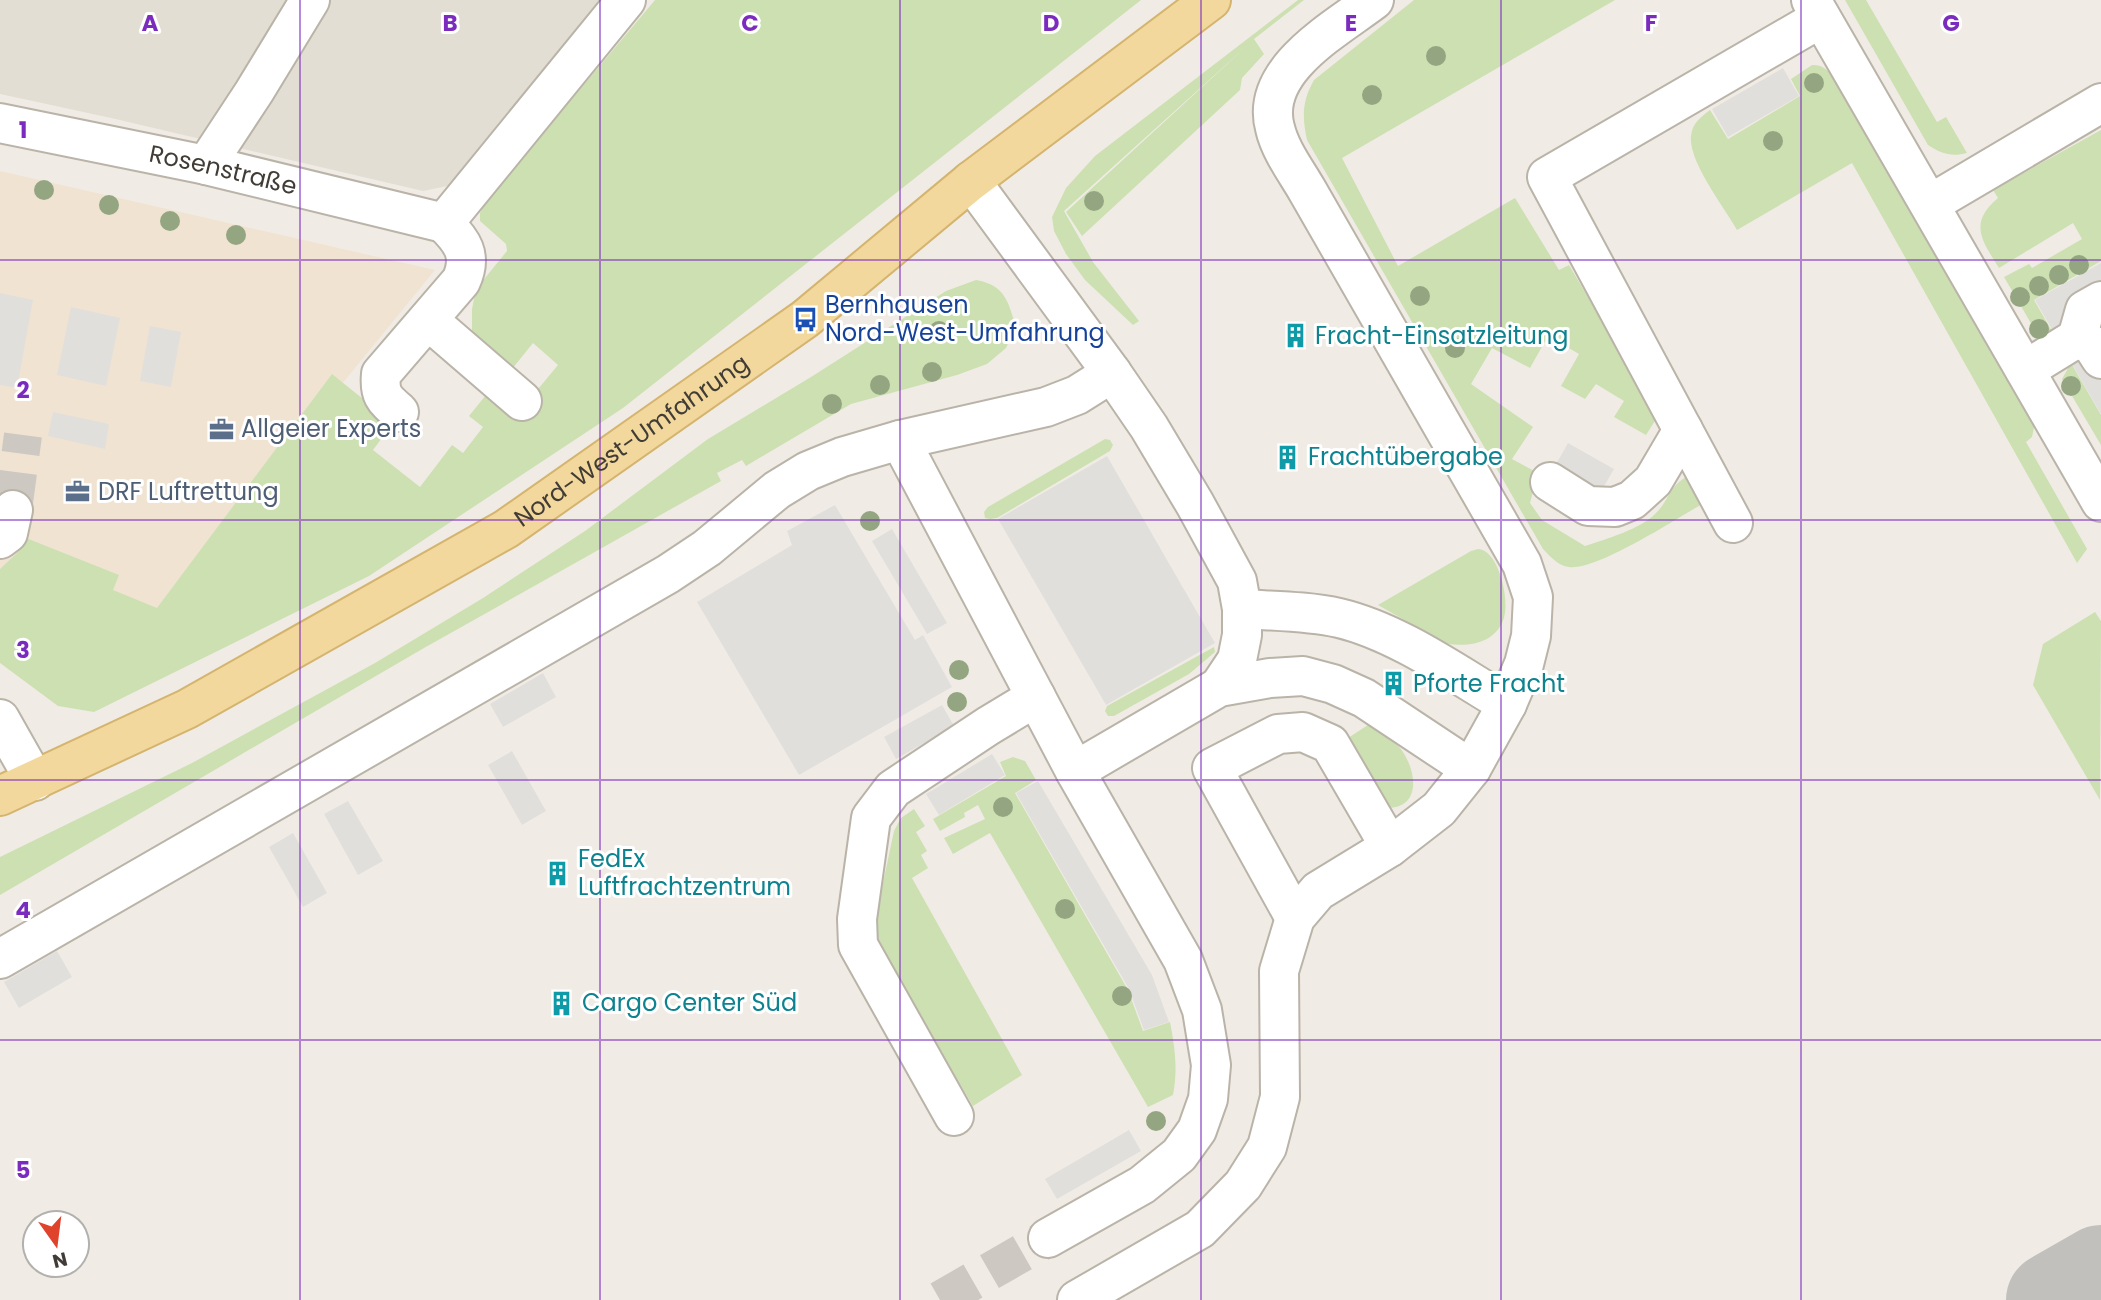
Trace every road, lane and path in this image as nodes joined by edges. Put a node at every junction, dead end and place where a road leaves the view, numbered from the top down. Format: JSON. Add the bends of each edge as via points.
{"nodes":[{"id":1,"x":310,"y":0,"type":"edge"},
{"id":2,"x":626,"y":0,"type":"edge"},
{"id":3,"x":1211,"y":0,"type":"edge"},
{"id":4,"x":1374,"y":0,"type":"edge"},
{"id":5,"x":1816,"y":9,"type":"edge"},
{"id":6,"x":2101,"y":103,"type":"edge"},
{"id":7,"x":0,"y":123,"type":"edge"},
{"id":8,"x":205,"y":165,"type":"junction"},
{"id":9,"x":971,"y":181,"type":"junction"},
{"id":10,"x":1930,"y":205,"type":"junction"},
{"id":11,"x":444,"y":223,"type":"junction"},
{"id":12,"x":2101,"y":301,"type":"edge"},
{"id":13,"x":428,"y":320,"type":"junction"},
{"id":14,"x":2089,"y":348,"type":"edge"},
{"id":15,"x":2025,"y":370,"type":"junction"},
{"id":16,"x":1112,"y":373,"type":"junction"},
{"id":17,"x":522,"y":401,"type":"dead end"},
{"id":18,"x":399,"y":412,"type":"dead end"},
{"id":19,"x":1683,"y":430,"type":"junction"},
{"id":20,"x":900,"y":440,"type":"junction"},
{"id":21,"x":1550,"y":482,"type":"dead end"},
{"id":22,"x":2101,"y":502,"type":"edge"},
{"id":23,"x":1733,"y":523,"type":"dead end"},
{"id":24,"x":1242,"y":610,"type":"junction"},
{"id":25,"x":1219,"y":687,"type":"junction"},
{"id":26,"x":1036,"y":697,"type":"junction"},
{"id":27,"x":1507,"y":704,"type":"junction"},
{"id":28,"x":0,"y":719,"type":"edge"},
{"id":29,"x":1471,"y":769,"type":"junction"},
{"id":30,"x":1075,"y":771,"type":"junction"},
{"id":31,"x":35,"y":781,"type":"junction"},
{"id":32,"x":0,"y":796,"type":"edge"},
{"id":33,"x":1390,"y":847,"type":"junction"},
{"id":34,"x":1295,"y":918,"type":"junction"},
{"id":35,"x":0,"y":959,"type":"edge"},
{"id":36,"x":954,"y":1116,"type":"dead end"},
{"id":37,"x":1048,"y":1238,"type":"tunnel mouth"},
{"id":38,"x":1077,"y":1300,"type":"edge"}],
"edges":[{"from":1,"to":8,"type":"street"},
{"from":2,"to":11,"type":"street"},
{"from":3,"to":9,"type":"main road","name":"Nord-West-Umfahrung"},
{"from":4,"to":27,"type":"street","via":[[1287,71],[1274,96],[1274,126],[1522,564],[1533,597],[1531,636]]},
{"from":5,"to":10,"type":"street"},
{"from":5,"to":19,"type":"street","via":[[1547,177]]},
{"from":6,"to":10,"type":"street"},
{"from":7,"to":8,"type":"street","name":"Rosenstraße"},
{"from":8,"to":11,"type":"street","name":"Rosenstraße"},
{"from":9,"to":16,"type":"street"},
{"from":9,"to":31,"type":"main road","name":"Nord-West-Umfahrung","via":[[805,318],[506,529],[187,709]]},
{"from":10,"to":15,"type":"street"},
{"from":11,"to":13,"type":"street","via":[[460,239],[467,268]]},
{"from":12,"to":14,"type":"street","via":[[2085,310]]},
{"from":13,"to":17,"type":"street"},
{"from":13,"to":18,"type":"street","via":[[382,374],[384,399]]},
{"from":14,"to":15,"type":"street"},
{"from":15,"to":22,"type":"street"},
{"from":16,"to":20,"type":"street","via":[[1077,395],[1046,407]]},
{"from":16,"to":24,"type":"street","via":[[1195,503],[1237,581]]},
{"from":19,"to":21,"type":"street","via":[[1653,481],[1632,500],[1615,507],[1588,506]]},
{"from":19,"to":23,"type":"street"},
{"from":20,"to":26,"type":"street"},
{"from":20,"to":35,"type":"street","via":[[808,471],[668,574]]},
{"from":24,"to":25,"type":"street","via":[[1237,660]]},
{"from":24,"to":27,"type":"street","via":[[1300,612],[1370,628]]},
{"from":25,"to":29,"type":"street","via":[[1303,676],[1333,684],[1364,698]]},
{"from":25,"to":30,"type":"street"},
{"from":26,"to":30,"type":"street"},
{"from":26,"to":36,"type":"street","via":[[893,789],[871,818],[857,919],[858,946]]},
{"from":27,"to":29,"type":"street"},
{"from":28,"to":31,"type":"street"},
{"from":29,"to":33,"type":"street","via":[[1439,809]]},
{"from":30,"to":37,"type":"street","via":[[1184,960],[1202,1010],[1211,1065],[1208,1099],[1197,1130],[1179,1155],[1142,1185]]},
{"from":31,"to":32,"type":"main road","name":"Nord-West-Umfahrung"},
{"from":33,"to":34,"type":"street","via":[[1318,891]]},
{"from":33,"to":34,"type":"street","via":[[1330,744],[1303,732],[1278,734],[1212,768]]},
{"from":34,"to":38,"type":"street","via":[[1279,971],[1280,1097],[1267,1147],[1243,1185],[1200,1229]]}]}
